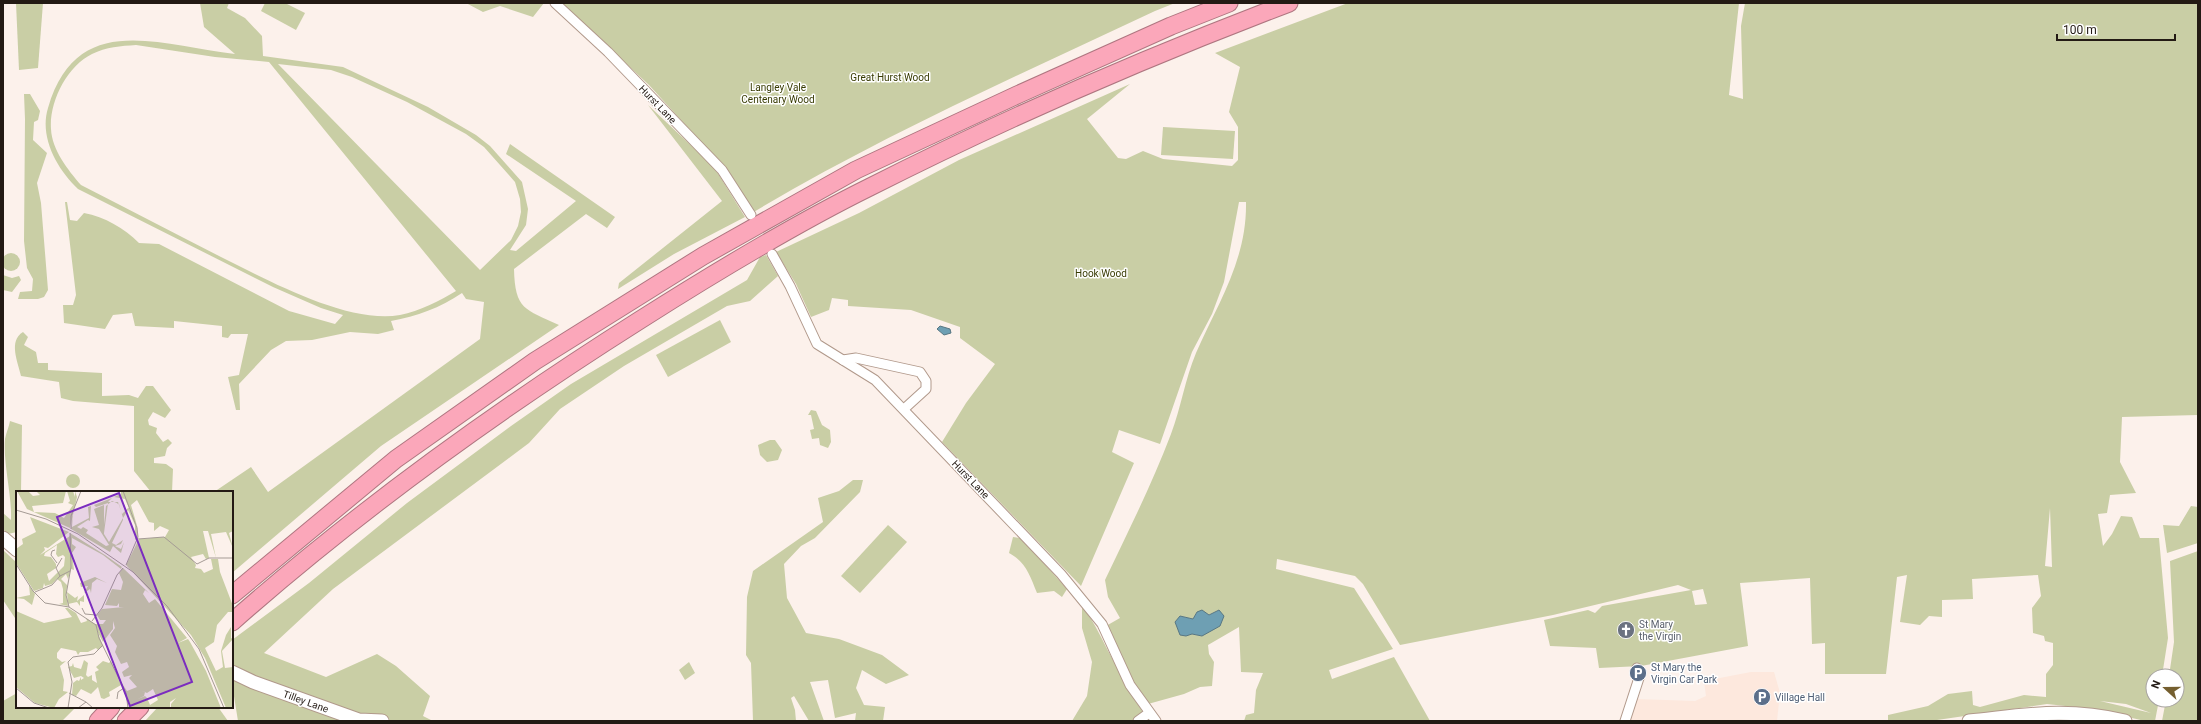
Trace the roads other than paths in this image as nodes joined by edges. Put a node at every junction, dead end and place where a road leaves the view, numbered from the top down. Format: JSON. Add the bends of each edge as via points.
{"nodes":[{"id":1,"x":555,"y":3,"type":"edge"},
{"id":2,"x":1229,"y":3,"type":"edge"},
{"id":3,"x":1289,"y":3,"type":"edge"},
{"id":4,"x":751,"y":215,"type":"dead end"},
{"id":5,"x":772,"y":254,"type":"dead end"},
{"id":6,"x":843,"y":360,"type":"junction"},
{"id":7,"x":904,"y":409,"type":"junction"},
{"id":8,"x":3,"y":538,"type":"edge"},
{"id":9,"x":16,"y":549,"type":"edge"},
{"id":10,"x":233,"y":594,"type":"edge"},
{"id":11,"x":233,"y":621,"type":"edge"},
{"id":12,"x":1638,"y":668,"type":"dead end"},
{"id":13,"x":233,"y":672,"type":"edge"},
{"id":14,"x":110,"y":708,"type":"edge"},
{"id":15,"x":139,"y":708,"type":"edge"},
{"id":16,"x":1149,"y":712,"type":"junction"},
{"id":17,"x":1999,"y":719,"type":"edge"},
{"id":18,"x":98,"y":721,"type":"edge"},
{"id":19,"x":126,"y":721,"type":"edge"},
{"id":20,"x":382,"y":721,"type":"edge"},
{"id":21,"x":1138,"y":721,"type":"edge"},
{"id":22,"x":1156,"y":721,"type":"edge"},
{"id":23,"x":1625,"y":721,"type":"edge"},
{"id":24,"x":1969,"y":721,"type":"edge"},
{"id":25,"x":2125,"y":721,"type":"edge"}],
"edges":[{"from":1,"to":4,"type":"street","name":"Hurst Lane","via":[[608,52],[722,170]]},
{"from":2,"to":10,"type":"highway","via":[[1031,88],[856,170],[703,256],[536,361],[396,459]]},
{"from":3,"to":11,"type":"highway","via":[[1184,43],[1024,113],[868,188],[715,273],[550,377],[412,474]]},
{"from":5,"to":6,"type":"street","name":"Hurst Lane","via":[[817,344]]},
{"from":6,"to":7,"type":"street","name":"Hurst Lane","via":[[875,380]]},
{"from":6,"to":7,"type":"street","via":[[856,358],[920,372],[926,381],[926,389]]},
{"from":7,"to":16,"type":"street","name":"Hurst Lane","via":[[1061,574],[1102,624],[1130,685]]},
{"from":8,"to":9,"type":"street"},
{"from":12,"to":23,"type":"street","via":[[1639,678]]},
{"from":13,"to":20,"type":"street","name":"Tilley Lane","via":[[359,720]]},
{"from":14,"to":18,"type":"highway"},
{"from":15,"to":19,"type":"highway"},
{"from":16,"to":21,"type":"street"},
{"from":16,"to":22,"type":"street","name":"Hurst Lane"},
{"from":17,"to":24,"type":"street"},
{"from":17,"to":25,"type":"street","via":[[2059,712],[2093,714]]}]}
